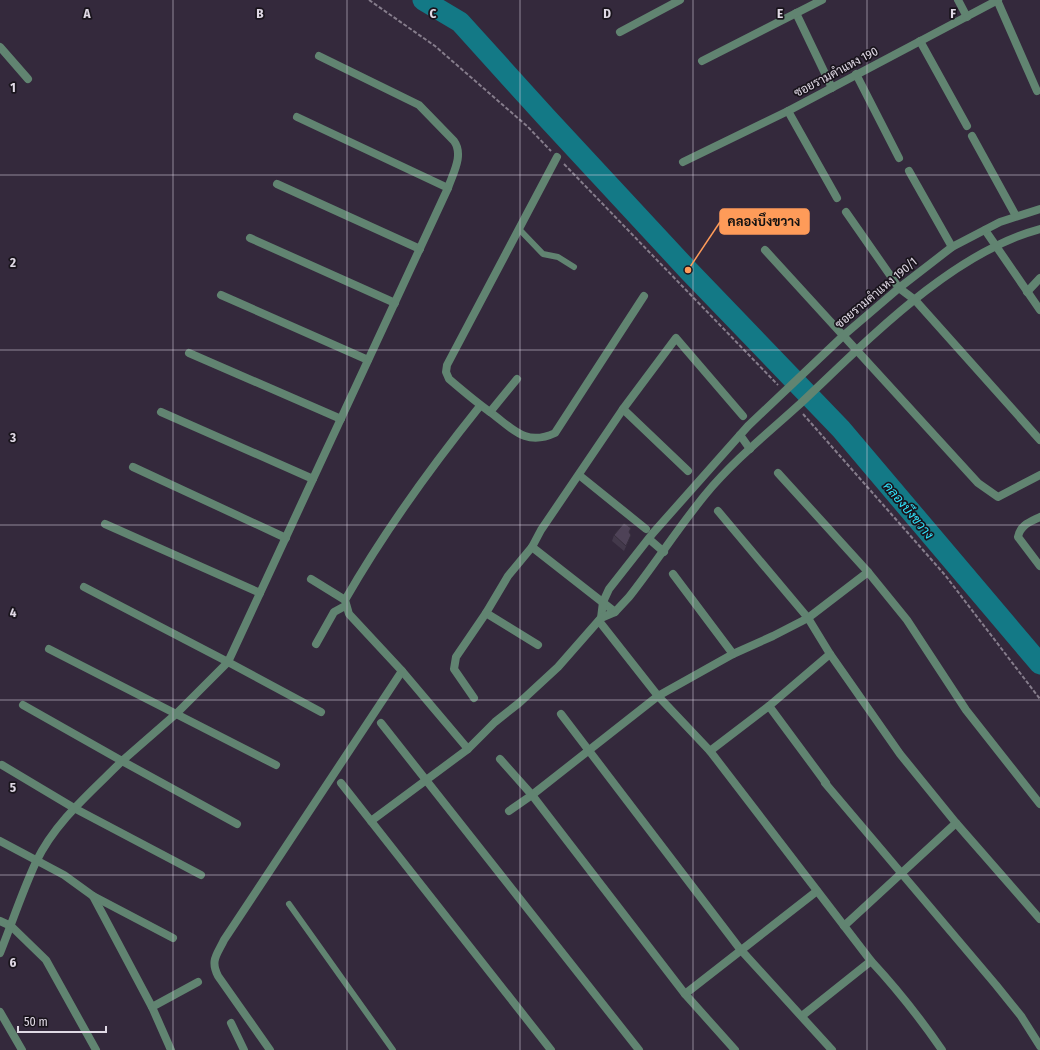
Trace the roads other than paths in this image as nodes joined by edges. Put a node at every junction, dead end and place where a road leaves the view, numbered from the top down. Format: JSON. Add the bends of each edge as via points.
{"nodes":[{"id":1,"x":680,"y":0,"type":"edge"},
{"id":2,"x":822,"y":0,"type":"edge"},
{"id":3,"x":958,"y":0,"type":"edge"},
{"id":4,"x":998,"y":0,"type":"edge"},
{"id":5,"x":796,"y":13,"type":"junction"},
{"id":6,"x":967,"y":17,"type":"junction"},
{"id":7,"x":620,"y":32,"type":"dead end"},
{"id":8,"x":920,"y":41,"type":"junction"},
{"id":9,"x":0,"y":47,"type":"edge"},
{"id":10,"x":319,"y":56,"type":"dead end"},
{"id":11,"x":702,"y":61,"type":"dead end"},
{"id":12,"x":856,"y":74,"type":"junction"},
{"id":13,"x":28,"y":79,"type":"dead end"},
{"id":14,"x":832,"y":88,"type":"junction"},
{"id":15,"x":1037,"y":91,"type":"dead end"},
{"id":16,"x":788,"y":111,"type":"junction"},
{"id":17,"x":297,"y":117,"type":"dead end"},
{"id":18,"x":967,"y":126,"type":"dead end"},
{"id":19,"x":972,"y":136,"type":"dead end"},
{"id":20,"x":557,"y":157,"type":"road end"},
{"id":21,"x":899,"y":158,"type":"dead end"},
{"id":22,"x":683,"y":162,"type":"dead end"},
{"id":23,"x":909,"y":170,"type":"dead end"},
{"id":24,"x":277,"y":184,"type":"dead end"},
{"id":25,"x":448,"y":188,"type":"junction"},
{"id":26,"x":837,"y":198,"type":"dead end"},
{"id":27,"x":1040,"y":209,"type":"edge"},
{"id":28,"x":846,"y":212,"type":"dead end"},
{"id":29,"x":1016,"y":216,"type":"junction"},
{"id":30,"x":519,"y":229,"type":"junction"},
{"id":31,"x":1040,"y":229,"type":"edge"},
{"id":32,"x":985,"y":230,"type":"junction"},
{"id":33,"x":250,"y":238,"type":"dead end"},
{"id":34,"x":994,"y":246,"type":"junction"},
{"id":35,"x":952,"y":247,"type":"junction"},
{"id":36,"x":420,"y":248,"type":"junction"},
{"id":37,"x":766,"y":250,"type":"dead end"},
{"id":38,"x":574,"y":267,"type":"dead end"},
{"id":39,"x":1040,"y":278,"type":"edge"},
{"id":40,"x":899,"y":288,"type":"junction"},
{"id":41,"x":1027,"y":292,"type":"junction"},
{"id":42,"x":220,"y":294,"type":"dead end"},
{"id":43,"x":644,"y":296,"type":"dead end"},
{"id":44,"x":915,"y":300,"type":"junction"},
{"id":45,"x":395,"y":303,"type":"junction"},
{"id":46,"x":1040,"y":310,"type":"edge"},
{"id":47,"x":844,"y":335,"type":"junction"},
{"id":48,"x":857,"y":351,"type":"junction"},
{"id":49,"x":189,"y":353,"type":"dead end"},
{"id":50,"x":368,"y":360,"type":"junction"},
{"id":51,"x":517,"y":379,"type":"dead end"},
{"id":52,"x":480,"y":406,"type":"junction"},
{"id":53,"x":623,"y":409,"type":"junction"},
{"id":54,"x":160,"y":412,"type":"dead end"},
{"id":55,"x":490,"y":412,"type":"junction"},
{"id":56,"x":743,"y":416,"type":"dead end"},
{"id":57,"x":341,"y":419,"type":"junction"},
{"id":58,"x":740,"y":435,"type":"junction"},
{"id":59,"x":1040,"y":440,"type":"edge"},
{"id":60,"x":750,"y":449,"type":"junction"},
{"id":61,"x":133,"y":467,"type":"dead end"},
{"id":62,"x":688,"y":471,"type":"dead end"},
{"id":63,"x":778,"y":473,"type":"dead end"},
{"id":64,"x":579,"y":475,"type":"junction"},
{"id":65,"x":1040,"y":475,"type":"edge"},
{"id":66,"x":313,"y":479,"type":"junction"},
{"id":67,"x":718,"y":511,"type":"dead end"},
{"id":68,"x":1040,"y":517,"type":"edge"},
{"id":69,"x":104,"y":524,"type":"dead end"},
{"id":70,"x":646,"y":529,"type":"dead end"},
{"id":71,"x":286,"y":538,"type":"junction"},
{"id":72,"x":649,"y":539,"type":"junction"},
{"id":73,"x":532,"y":547,"type":"junction"},
{"id":74,"x":664,"y":552,"type":"junction"},
{"id":75,"x":1040,"y":566,"type":"edge"},
{"id":76,"x":868,"y":572,"type":"junction"},
{"id":77,"x":673,"y":574,"type":"dead end"},
{"id":78,"x":311,"y":578,"type":"dead end"},
{"id":79,"x":84,"y":587,"type":"dead end"},
{"id":80,"x":260,"y":592,"type":"junction"},
{"id":81,"x":603,"y":602,"type":"junction"},
{"id":82,"x":345,"y":603,"type":"junction"},
{"id":83,"x":615,"y":612,"type":"junction"},
{"id":84,"x":486,"y":613,"type":"junction"},
{"id":85,"x":808,"y":618,"type":"junction"},
{"id":86,"x":600,"y":619,"type":"junction"},
{"id":87,"x":316,"y":644,"type":"dead end"},
{"id":88,"x":538,"y":645,"type":"dead end"},
{"id":89,"x":49,"y":649,"type":"dead end"},
{"id":90,"x":733,"y":654,"type":"junction"},
{"id":91,"x":830,"y":654,"type":"junction"},
{"id":92,"x":228,"y":662,"type":"junction"},
{"id":93,"x":402,"y":671,"type":"junction"},
{"id":94,"x":658,"y":696,"type":"junction"},
{"id":95,"x":474,"y":698,"type":"dead end"},
{"id":96,"x":23,"y":705,"type":"dead end"},
{"id":97,"x":769,"y":706,"type":"junction"},
{"id":98,"x":320,"y":712,"type":"dead end"},
{"id":99,"x":176,"y":713,"type":"junction"},
{"id":100,"x":561,"y":714,"type":"dead end"},
{"id":101,"x":381,"y":723,"type":"dead end"},
{"id":102,"x":468,"y":749,"type":"junction"},
{"id":103,"x":589,"y":749,"type":"junction"},
{"id":104,"x":710,"y":750,"type":"junction"},
{"id":105,"x":500,"y":759,"type":"dead end"},
{"id":106,"x":122,"y":761,"type":"junction"},
{"id":107,"x":276,"y":764,"type":"dead end"},
{"id":108,"x":2,"y":765,"type":"dead end"},
{"id":109,"x":426,"y":779,"type":"junction"},
{"id":110,"x":341,"y":783,"type":"dead end"},
{"id":111,"x":532,"y":795,"type":"junction"},
{"id":112,"x":1040,"y":804,"type":"edge"},
{"id":113,"x":74,"y":808,"type":"junction"},
{"id":114,"x":509,"y":811,"type":"dead end"},
{"id":115,"x":371,"y":821,"type":"junction"},
{"id":116,"x":956,"y":823,"type":"junction"},
{"id":117,"x":237,"y":824,"type":"dead end"},
{"id":118,"x":0,"y":841,"type":"edge"},
{"id":119,"x":36,"y":862,"type":"junction"},
{"id":120,"x":902,"y":873,"type":"junction"},
{"id":121,"x":201,"y":875,"type":"dead end"},
{"id":122,"x":817,"y":891,"type":"junction"},
{"id":123,"x":93,"y":896,"type":"junction"},
{"id":124,"x":288,"y":904,"type":"dead end"},
{"id":125,"x":1040,"y":919,"type":"edge"},
{"id":126,"x":0,"y":921,"type":"edge"},
{"id":127,"x":11,"y":926,"type":"junction"},
{"id":128,"x":844,"y":926,"type":"junction"},
{"id":129,"x":173,"y":938,"type":"dead end"},
{"id":130,"x":740,"y":949,"type":"junction"},
{"id":131,"x":0,"y":953,"type":"edge"},
{"id":132,"x":871,"y":961,"type":"junction"},
{"id":133,"x":198,"y":982,"type":"dead end"},
{"id":134,"x":685,"y":994,"type":"junction"},
{"id":135,"x":152,"y":1007,"type":"junction"},
{"id":136,"x":0,"y":1012,"type":"edge"},
{"id":137,"x":802,"y":1016,"type":"junction"},
{"id":138,"x":231,"y":1023,"type":"dead end"},
{"id":139,"x":1040,"y":1046,"type":"edge"},
{"id":140,"x":22,"y":1050,"type":"edge"},
{"id":141,"x":96,"y":1050,"type":"edge"},
{"id":142,"x":171,"y":1050,"type":"edge"},
{"id":143,"x":244,"y":1050,"type":"edge"},
{"id":144,"x":270,"y":1050,"type":"edge"},
{"id":145,"x":393,"y":1050,"type":"edge"},
{"id":146,"x":551,"y":1050,"type":"edge"},
{"id":147,"x":639,"y":1050,"type":"edge"},
{"id":148,"x":735,"y":1050,"type":"edge"},
{"id":149,"x":832,"y":1050,"type":"edge"},
{"id":150,"x":942,"y":1050,"type":"edge"}],
"edges":[{"from":1,"to":7,"type":"street"},
{"from":2,"to":5,"type":"street"},
{"from":3,"to":6,"type":"street"},
{"from":4,"to":6,"type":"street","name":"ซอยรามคำแหง 190"},
{"from":4,"to":15,"type":"street"},
{"from":5,"to":11,"type":"street"},
{"from":5,"to":14,"type":"street"},
{"from":6,"to":8,"type":"street","name":"ซอยรามคำแหง 190"},
{"from":8,"to":12,"type":"street","name":"ซอยรามคำแหง 190"},
{"from":8,"to":18,"type":"street"},
{"from":9,"to":13,"type":"street"},
{"from":10,"to":25,"type":"street","via":[[419,105],[459,148]]},
{"from":12,"to":14,"type":"street","name":"ซอยรามคำแหง 190"},
{"from":12,"to":21,"type":"street"},
{"from":14,"to":16,"type":"street","name":"ซอยรามคำแหง 190"},
{"from":16,"to":22,"type":"street","name":"ซอยรามคำแหง 190"},
{"from":16,"to":26,"type":"street"},
{"from":17,"to":25,"type":"street"},
{"from":19,"to":29,"type":"street"},
{"from":20,"to":30,"type":"street"},
{"from":23,"to":35,"type":"street"},
{"from":24,"to":36,"type":"street"},
{"from":25,"to":36,"type":"street"},
{"from":27,"to":29,"type":"street","name":"ซอยรามคำแหง 190/1"},
{"from":28,"to":40,"type":"street"},
{"from":29,"to":32,"type":"street","name":"ซอยรามคำแหง 190/1"},
{"from":30,"to":38,"type":"lane","via":[[543,254],[558,257]]},
{"from":30,"to":52,"type":"street","via":[[447,365],[449,379]]},
{"from":31,"to":34,"type":"street"},
{"from":32,"to":34,"type":"street"},
{"from":32,"to":35,"type":"street","name":"ซอยรามคำแหง 190/1"},
{"from":33,"to":45,"type":"street"},
{"from":34,"to":41,"type":"street"},
{"from":34,"to":44,"type":"street","via":[[958,267]]},
{"from":35,"to":40,"type":"street","name":"ซอยรามคำแหง 190/1"},
{"from":36,"to":45,"type":"street"},
{"from":37,"to":47,"type":"street"},
{"from":39,"to":41,"type":"street"},
{"from":40,"to":44,"type":"street"},
{"from":40,"to":47,"type":"street","name":"ซอยรามคำแหง 190/1"},
{"from":41,"to":46,"type":"street"},
{"from":42,"to":50,"type":"street"},
{"from":43,"to":55,"type":"street","via":[[555,433],[543,439],[531,438],[510,429]]},
{"from":44,"to":48,"type":"street"},
{"from":44,"to":59,"type":"street"},
{"from":45,"to":50,"type":"street"},
{"from":47,"to":48,"type":"street"},
{"from":47,"to":58,"type":"street","name":"ซอยรามคำแหง 190/1"},
{"from":48,"to":60,"type":"street"},
{"from":48,"to":65,"type":"street","via":[[978,483],[998,497]]},
{"from":49,"to":57,"type":"street"},
{"from":50,"to":57,"type":"street"},
{"from":51,"to":55,"type":"street"},
{"from":52,"to":55,"type":"street"},
{"from":52,"to":82,"type":"street","via":[[438,460],[369,558]]},
{"from":53,"to":56,"type":"street","via":[[676,338]]},
{"from":53,"to":62,"type":"street"},
{"from":53,"to":64,"type":"street"},
{"from":54,"to":66,"type":"street"},
{"from":57,"to":66,"type":"street"},
{"from":58,"to":60,"type":"street"},
{"from":58,"to":72,"type":"street","name":"ซอยรามคำแหง 190/1"},
{"from":60,"to":74,"type":"street","via":[[705,495]]},
{"from":61,"to":71,"type":"street"},
{"from":63,"to":76,"type":"street"},
{"from":64,"to":70,"type":"street"},
{"from":64,"to":73,"type":"street"},
{"from":66,"to":71,"type":"street"},
{"from":67,"to":85,"type":"street"},
{"from":68,"to":75,"type":"street","via":[[1024,525],[1019,530],[1018,537]]},
{"from":69,"to":80,"type":"street"},
{"from":71,"to":80,"type":"street"},
{"from":72,"to":74,"type":"street"},
{"from":72,"to":81,"type":"street","name":"ซอยรามคำแหง 190/1","via":[[609,589]]},
{"from":73,"to":81,"type":"street"},
{"from":73,"to":84,"type":"street","via":[[508,576]]},
{"from":74,"to":83,"type":"street"},
{"from":76,"to":85,"type":"street"},
{"from":76,"to":112,"type":"street","via":[[907,620],[966,710]]},
{"from":77,"to":90,"type":"street"},
{"from":78,"to":82,"type":"street"},
{"from":79,"to":92,"type":"street"},
{"from":80,"to":92,"type":"street"},
{"from":81,"to":83,"type":"street"},
{"from":81,"to":86,"type":"street"},
{"from":82,"to":87,"type":"street","via":[[334,612]]},
{"from":82,"to":93,"type":"street","via":[[349,614]]},
{"from":83,"to":86,"type":"street"},
{"from":84,"to":88,"type":"street"},
{"from":84,"to":95,"type":"street","via":[[456,657],[454,669]]},
{"from":85,"to":90,"type":"street"},
{"from":85,"to":91,"type":"street"},
{"from":86,"to":94,"type":"street"},
{"from":86,"to":102,"type":"street","via":[[558,667]]},
{"from":89,"to":99,"type":"street"},
{"from":90,"to":94,"type":"street"},
{"from":91,"to":97,"type":"street"},
{"from":91,"to":116,"type":"street","via":[[900,754]]},
{"from":92,"to":98,"type":"street"},
{"from":92,"to":99,"type":"street"},
{"from":93,"to":102,"type":"street"},
{"from":93,"to":144,"type":"street","via":[[232,927],[214,961],[218,976]]},
{"from":94,"to":103,"type":"street"},
{"from":94,"to":104,"type":"street"},
{"from":96,"to":106,"type":"street"},
{"from":97,"to":104,"type":"street"},
{"from":97,"to":120,"type":"street","via":[[826,783]]},
{"from":99,"to":106,"type":"street"},
{"from":99,"to":107,"type":"street"},
{"from":100,"to":103,"type":"street"},
{"from":101,"to":109,"type":"street"},
{"from":102,"to":109,"type":"street"},
{"from":103,"to":111,"type":"street"},
{"from":103,"to":130,"type":"street"},
{"from":104,"to":122,"type":"street"},
{"from":105,"to":111,"type":"street"},
{"from":106,"to":113,"type":"street"},
{"from":106,"to":117,"type":"street"},
{"from":108,"to":113,"type":"street"},
{"from":109,"to":115,"type":"street"},
{"from":109,"to":147,"type":"street"},
{"from":110,"to":115,"type":"street"},
{"from":111,"to":114,"type":"street"},
{"from":111,"to":134,"type":"street"},
{"from":113,"to":119,"type":"street","via":[[56,829]]},
{"from":113,"to":121,"type":"street"},
{"from":115,"to":146,"type":"street"},
{"from":116,"to":120,"type":"street"},
{"from":116,"to":125,"type":"street"},
{"from":118,"to":119,"type":"street"},
{"from":119,"to":123,"type":"street","via":[[64,875]]},
{"from":119,"to":127,"type":"street"},
{"from":120,"to":128,"type":"street"},
{"from":120,"to":139,"type":"street","via":[[1021,1016]]},
{"from":122,"to":128,"type":"street"},
{"from":122,"to":130,"type":"street"},
{"from":123,"to":129,"type":"street"},
{"from":123,"to":135,"type":"street"},
{"from":124,"to":145,"type":"lane"},
{"from":126,"to":127,"type":"street"},
{"from":127,"to":131,"type":"street"},
{"from":127,"to":141,"type":"street","via":[[46,960]]},
{"from":128,"to":132,"type":"street"},
{"from":130,"to":134,"type":"street"},
{"from":130,"to":137,"type":"street"},
{"from":132,"to":137,"type":"street"},
{"from":132,"to":150,"type":"street","via":[[901,994]]},
{"from":133,"to":135,"type":"street"},
{"from":134,"to":148,"type":"street"},
{"from":135,"to":142,"type":"street"},
{"from":136,"to":140,"type":"street"},
{"from":137,"to":149,"type":"street"},
{"from":138,"to":143,"type":"street"}]}
